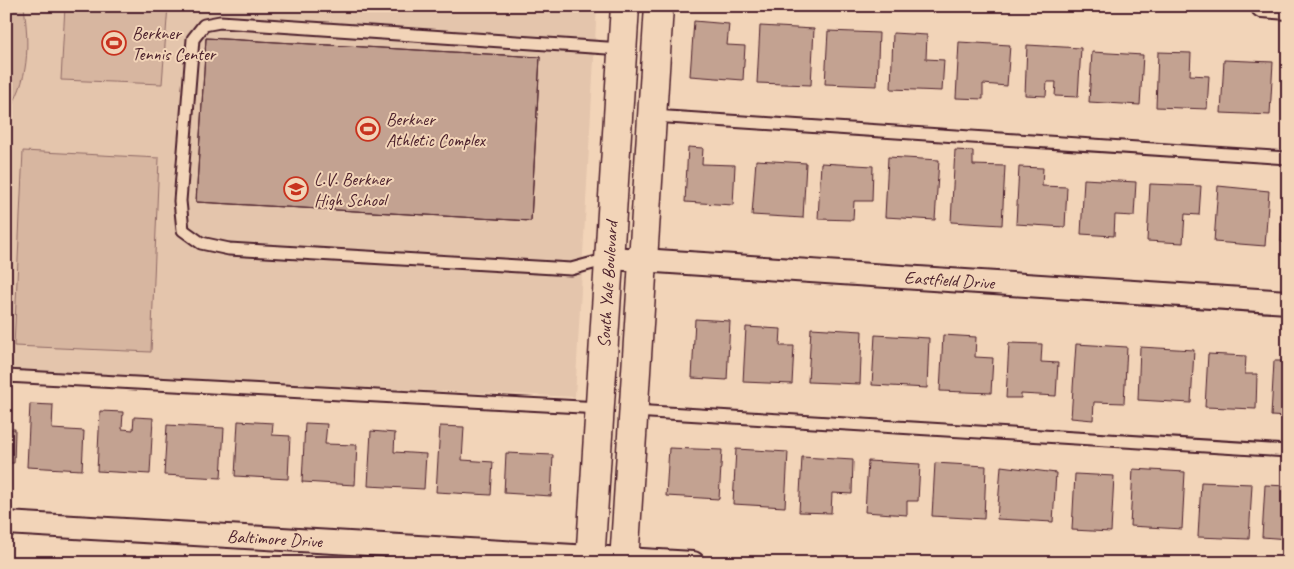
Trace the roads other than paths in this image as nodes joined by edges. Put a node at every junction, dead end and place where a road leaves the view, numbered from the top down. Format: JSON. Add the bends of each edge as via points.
{"nodes":[{"id":1,"x":625,"y":6,"type":"edge"},
{"id":2,"x":659,"y":6,"type":"edge"},
{"id":3,"x":1262,"y":6,"type":"edge"},
{"id":4,"x":1288,"y":8,"type":"edge"},
{"id":5,"x":623,"y":49,"type":"junction"},
{"id":6,"x":652,"y":116,"type":"junction"},
{"id":7,"x":1288,"y":158,"type":"edge"},
{"id":8,"x":610,"y":258,"type":"junction"},
{"id":9,"x":644,"y":260,"type":"junction"},
{"id":10,"x":1288,"y":302,"type":"edge"},
{"id":11,"x":6,"y":376,"type":"edge"},
{"id":12,"x":600,"y":408,"type":"junction"},
{"id":13,"x":634,"y":411,"type":"junction"},
{"id":14,"x":1288,"y":451,"type":"edge"},
{"id":15,"x":6,"y":523,"type":"edge"},
{"id":16,"x":591,"y":560,"type":"edge"},
{"id":17,"x":625,"y":561,"type":"edge"},
{"id":18,"x":693,"y":563,"type":"edge"}],
"edges":[{"from":1,"to":5,"type":"street","name":"South Yale Boulevard"},
{"from":2,"to":6,"type":"street","name":"South Yale Boulevard"},
{"from":3,"to":4,"type":"street"},
{"from":5,"to":8,"type":"street","name":"South Yale Boulevard"},
{"from":5,"to":8,"type":"lane","via":[[220,22],[204,25],[193,39],[180,202],[183,230],[201,243],[229,248],[571,269]]},
{"from":6,"to":7,"type":"lane"},
{"from":6,"to":9,"type":"street","name":"South Yale Boulevard"},
{"from":8,"to":9,"type":"street","name":"Eastfield Drive"},
{"from":8,"to":12,"type":"street","name":"South Yale Boulevard"},
{"from":9,"to":10,"type":"street","name":"Eastfield Drive"},
{"from":9,"to":13,"type":"street","name":"South Yale Boulevard"},
{"from":11,"to":12,"type":"lane"},
{"from":12,"to":16,"type":"street","name":"South Yale Boulevard"},
{"from":13,"to":14,"type":"lane"},
{"from":13,"to":17,"type":"street","name":"South Yale Boulevard"},
{"from":15,"to":16,"type":"street","name":"Baltimore Drive"},
{"from":16,"to":17,"type":"street","name":"Baltimore Drive"},
{"from":17,"to":18,"type":"street","name":"Baltimore Drive"}]}
